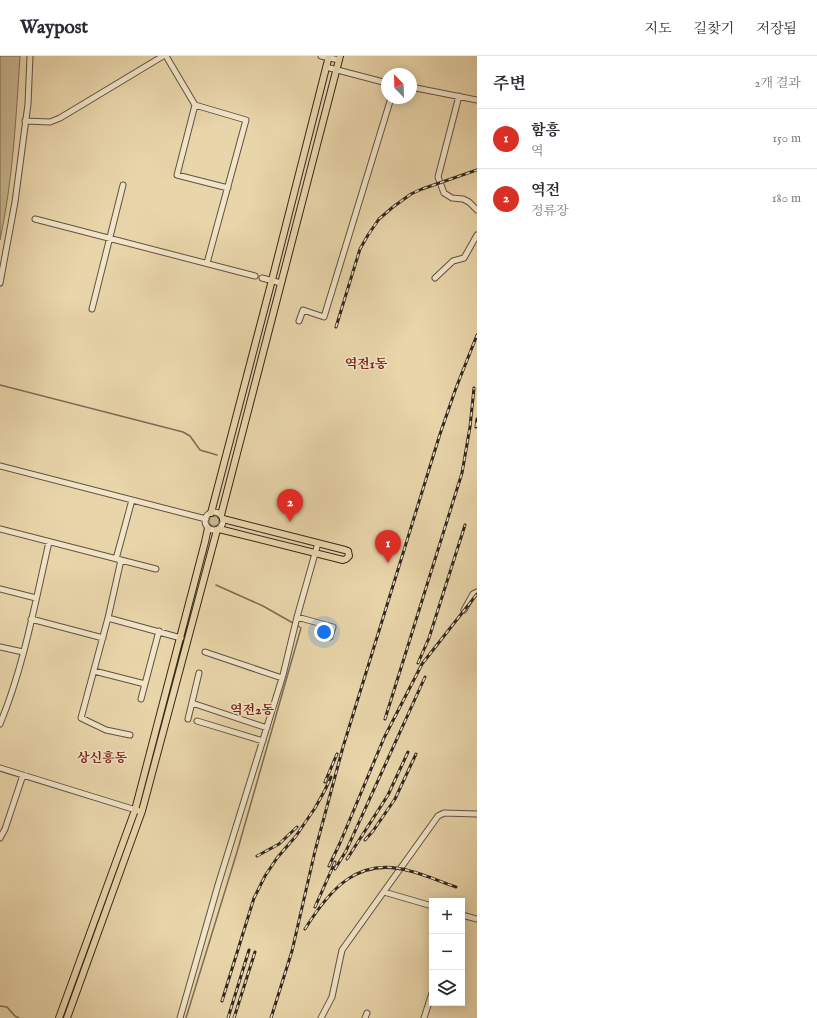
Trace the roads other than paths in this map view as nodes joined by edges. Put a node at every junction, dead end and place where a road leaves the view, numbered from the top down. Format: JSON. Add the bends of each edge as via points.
{"nodes":[{"id":1,"x":30,"y":56,"type":"edge"},
{"id":2,"x":165,"y":56,"type":"edge"},
{"id":3,"x":321,"y":56,"type":"edge"},
{"id":4,"x":329,"y":57,"type":"edge"},
{"id":5,"x":340,"y":58,"type":"edge"},
{"id":6,"x":326,"y":67,"type":"junction"},
{"id":7,"x":336,"y":70,"type":"junction"},
{"id":8,"x":381,"y":81,"type":"edge"},
{"id":9,"x":417,"y":88,"type":"edge"},
{"id":10,"x":460,"y":96,"type":"junction"},
{"id":11,"x":477,"y":100,"type":"edge"},
{"id":12,"x":389,"y":104,"type":"edge"},
{"id":13,"x":195,"y":105,"type":"junction"},
{"id":14,"x":25,"y":122,"type":"junction"},
{"id":15,"x":123,"y":185,"type":"dead end"},
{"id":16,"x":228,"y":188,"type":"junction"},
{"id":17,"x":477,"y":210,"type":"edge"},
{"id":18,"x":35,"y":219,"type":"dead end"},
{"id":19,"x":477,"y":235,"type":"edge"},
{"id":20,"x":109,"y":238,"type":"junction"},
{"id":21,"x":207,"y":264,"type":"junction"},
{"id":22,"x":256,"y":276,"type":"dead end"},
{"id":23,"x":262,"y":278,"type":"dead end"},
{"id":24,"x":435,"y":278,"type":"dead end"},
{"id":25,"x":272,"y":280,"type":"junction"},
{"id":26,"x":0,"y":283,"type":"edge"},
{"id":27,"x":282,"y":283,"type":"junction"},
{"id":28,"x":92,"y":308,"type":"dead end"},
{"id":29,"x":299,"y":321,"type":"dead end"},
{"id":30,"x":0,"y":466,"type":"edge"},
{"id":31,"x":132,"y":500,"type":"junction"},
{"id":32,"x":211,"y":513,"type":"junction"},
{"id":33,"x":222,"y":517,"type":"junction"},
{"id":34,"x":206,"y":519,"type":"junction"},
{"id":35,"x":208,"y":528,"type":"junction"},
{"id":36,"x":0,"y":529,"type":"edge"},
{"id":37,"x":218,"y":529,"type":"junction"},
{"id":38,"x":49,"y":542,"type":"junction"},
{"id":39,"x":318,"y":543,"type":"junction"},
{"id":40,"x":315,"y":553,"type":"junction"},
{"id":41,"x":119,"y":559,"type":"junction"},
{"id":42,"x":156,"y":569,"type":"dead end"},
{"id":43,"x":0,"y":589,"type":"edge"},
{"id":44,"x":477,"y":592,"type":"edge"},
{"id":45,"x":36,"y":598,"type":"junction"},
{"id":46,"x":464,"y":610,"type":"dead end"},
{"id":47,"x":297,"y":617,"type":"junction"},
{"id":48,"x":108,"y":618,"type":"junction"},
{"id":49,"x":31,"y":619,"type":"junction"},
{"id":50,"x":159,"y":631,"type":"junction"},
{"id":51,"x":330,"y":636,"type":"dead end"},
{"id":52,"x":103,"y":638,"type":"junction"},
{"id":53,"x":181,"y":638,"type":"junction"},
{"id":54,"x":0,"y":646,"type":"edge"},
{"id":55,"x":23,"y":652,"type":"junction"},
{"id":56,"x":205,"y":652,"type":"dead end"},
{"id":57,"x":94,"y":670,"type":"junction"},
{"id":58,"x":199,"y":673,"type":"dead end"},
{"id":59,"x":282,"y":678,"type":"junction"},
{"id":60,"x":145,"y":684,"type":"junction"},
{"id":61,"x":141,"y":699,"type":"dead end"},
{"id":62,"x":192,"y":703,"type":"junction"},
{"id":63,"x":188,"y":719,"type":"dead end"},
{"id":64,"x":198,"y":721,"type":"dead end"},
{"id":65,"x":0,"y":724,"type":"edge"},
{"id":66,"x":267,"y":728,"type":"junction"},
{"id":67,"x":130,"y":734,"type":"dead end"},
{"id":68,"x":263,"y":741,"type":"junction"},
{"id":69,"x":0,"y":768,"type":"edge"},
{"id":70,"x":23,"y":775,"type":"junction"},
{"id":71,"x":139,"y":810,"type":"junction"},
{"id":72,"x":477,"y":814,"type":"edge"},
{"id":73,"x":0,"y":838,"type":"edge"},
{"id":74,"x":384,"y":892,"type":"junction"},
{"id":75,"x":429,"y":905,"type":"edge"},
{"id":76,"x":465,"y":916,"type":"edge"},
{"id":77,"x":477,"y":919,"type":"edge"},
{"id":78,"x":429,"y":1003,"type":"edge"},
{"id":79,"x":59,"y":1018,"type":"edge"},
{"id":80,"x":67,"y":1018,"type":"edge"},
{"id":81,"x":180,"y":1018,"type":"edge"},
{"id":82,"x":321,"y":1018,"type":"edge"},
{"id":83,"x":424,"y":1018,"type":"edge"}],
"edges":[{"from":1,"to":14,"type":"street"},
{"from":2,"to":13,"type":"street"},
{"from":2,"to":14,"type":"street","via":[[60,118],[50,122]]},
{"from":3,"to":4,"type":"street"},
{"from":4,"to":5,"type":"street"},
{"from":4,"to":6,"type":"main road"},
{"from":5,"to":7,"type":"main road"},
{"from":6,"to":7,"type":"street"},
{"from":6,"to":25,"type":"main road"},
{"from":7,"to":8,"type":"street"},
{"from":7,"to":27,"type":"main road"},
{"from":9,"to":10,"type":"street"},
{"from":10,"to":11,"type":"street"},
{"from":10,"to":17,"type":"street","via":[[438,177],[444,194],[463,199]]},
{"from":12,"to":29,"type":"street","via":[[324,317],[303,310]]},
{"from":13,"to":16,"type":"street","via":[[246,120]]},
{"from":13,"to":16,"type":"street","via":[[177,175]]},
{"from":14,"to":26,"type":"street","via":[[15,202]]},
{"from":15,"to":20,"type":"street"},
{"from":16,"to":21,"type":"street"},
{"from":18,"to":20,"type":"street"},
{"from":19,"to":24,"type":"street","via":[[464,258],[453,261]]},
{"from":20,"to":21,"type":"street"},
{"from":20,"to":28,"type":"street"},
{"from":21,"to":22,"type":"street"},
{"from":23,"to":25,"type":"street"},
{"from":25,"to":27,"type":"street"},
{"from":25,"to":32,"type":"main road"},
{"from":27,"to":33,"type":"main road"},
{"from":30,"to":31,"type":"street"},
{"from":31,"to":34,"type":"street"},
{"from":31,"to":41,"type":"street"},
{"from":32,"to":33,"type":"street","via":[[217,512]]},
{"from":32,"to":34,"type":"street"},
{"from":33,"to":37,"type":"street","via":[[223,524]]},
{"from":33,"to":39,"type":"main road"},
{"from":34,"to":35,"type":"street"},
{"from":35,"to":37,"type":"street"},
{"from":35,"to":53,"type":"main road"},
{"from":36,"to":38,"type":"street"},
{"from":37,"to":40,"type":"main road"},
{"from":37,"to":71,"type":"main road"},
{"from":38,"to":41,"type":"street"},
{"from":38,"to":45,"type":"street"},
{"from":39,"to":40,"type":"street"},
{"from":39,"to":40,"type":"main road","via":[[347,550],[349,553],[343,560]]},
{"from":40,"to":47,"type":"street"},
{"from":41,"to":42,"type":"street"},
{"from":41,"to":48,"type":"street"},
{"from":43,"to":45,"type":"street"},
{"from":44,"to":46,"type":"street"},
{"from":45,"to":49,"type":"street"},
{"from":47,"to":51,"type":"street","via":[[332,627]]},
{"from":47,"to":59,"type":"street"},
{"from":48,"to":50,"type":"street"},
{"from":48,"to":52,"type":"street"},
{"from":49,"to":52,"type":"street"},
{"from":49,"to":55,"type":"street"},
{"from":50,"to":53,"type":"street"},
{"from":50,"to":60,"type":"street"},
{"from":52,"to":57,"type":"street"},
{"from":53,"to":71,"type":"main road"},
{"from":54,"to":55,"type":"street"},
{"from":55,"to":65,"type":"street"},
{"from":56,"to":59,"type":"street"},
{"from":57,"to":60,"type":"street"},
{"from":57,"to":67,"type":"street","via":[[82,718],[106,730]]},
{"from":58,"to":62,"type":"street"},
{"from":59,"to":66,"type":"street"},
{"from":60,"to":61,"type":"street"},
{"from":62,"to":63,"type":"street"},
{"from":62,"to":66,"type":"street"},
{"from":64,"to":68,"type":"street"},
{"from":66,"to":68,"type":"street"},
{"from":68,"to":81,"type":"street"},
{"from":69,"to":70,"type":"street"},
{"from":70,"to":71,"type":"street"},
{"from":70,"to":73,"type":"street"},
{"from":71,"to":79,"type":"main road"},
{"from":71,"to":80,"type":"main road"},
{"from":72,"to":74,"type":"street","via":[[444,813],[438,816]]},
{"from":74,"to":75,"type":"street"},
{"from":74,"to":82,"type":"street","via":[[342,950],[332,997]]},
{"from":76,"to":77,"type":"street"},
{"from":78,"to":83,"type":"street"}]}
